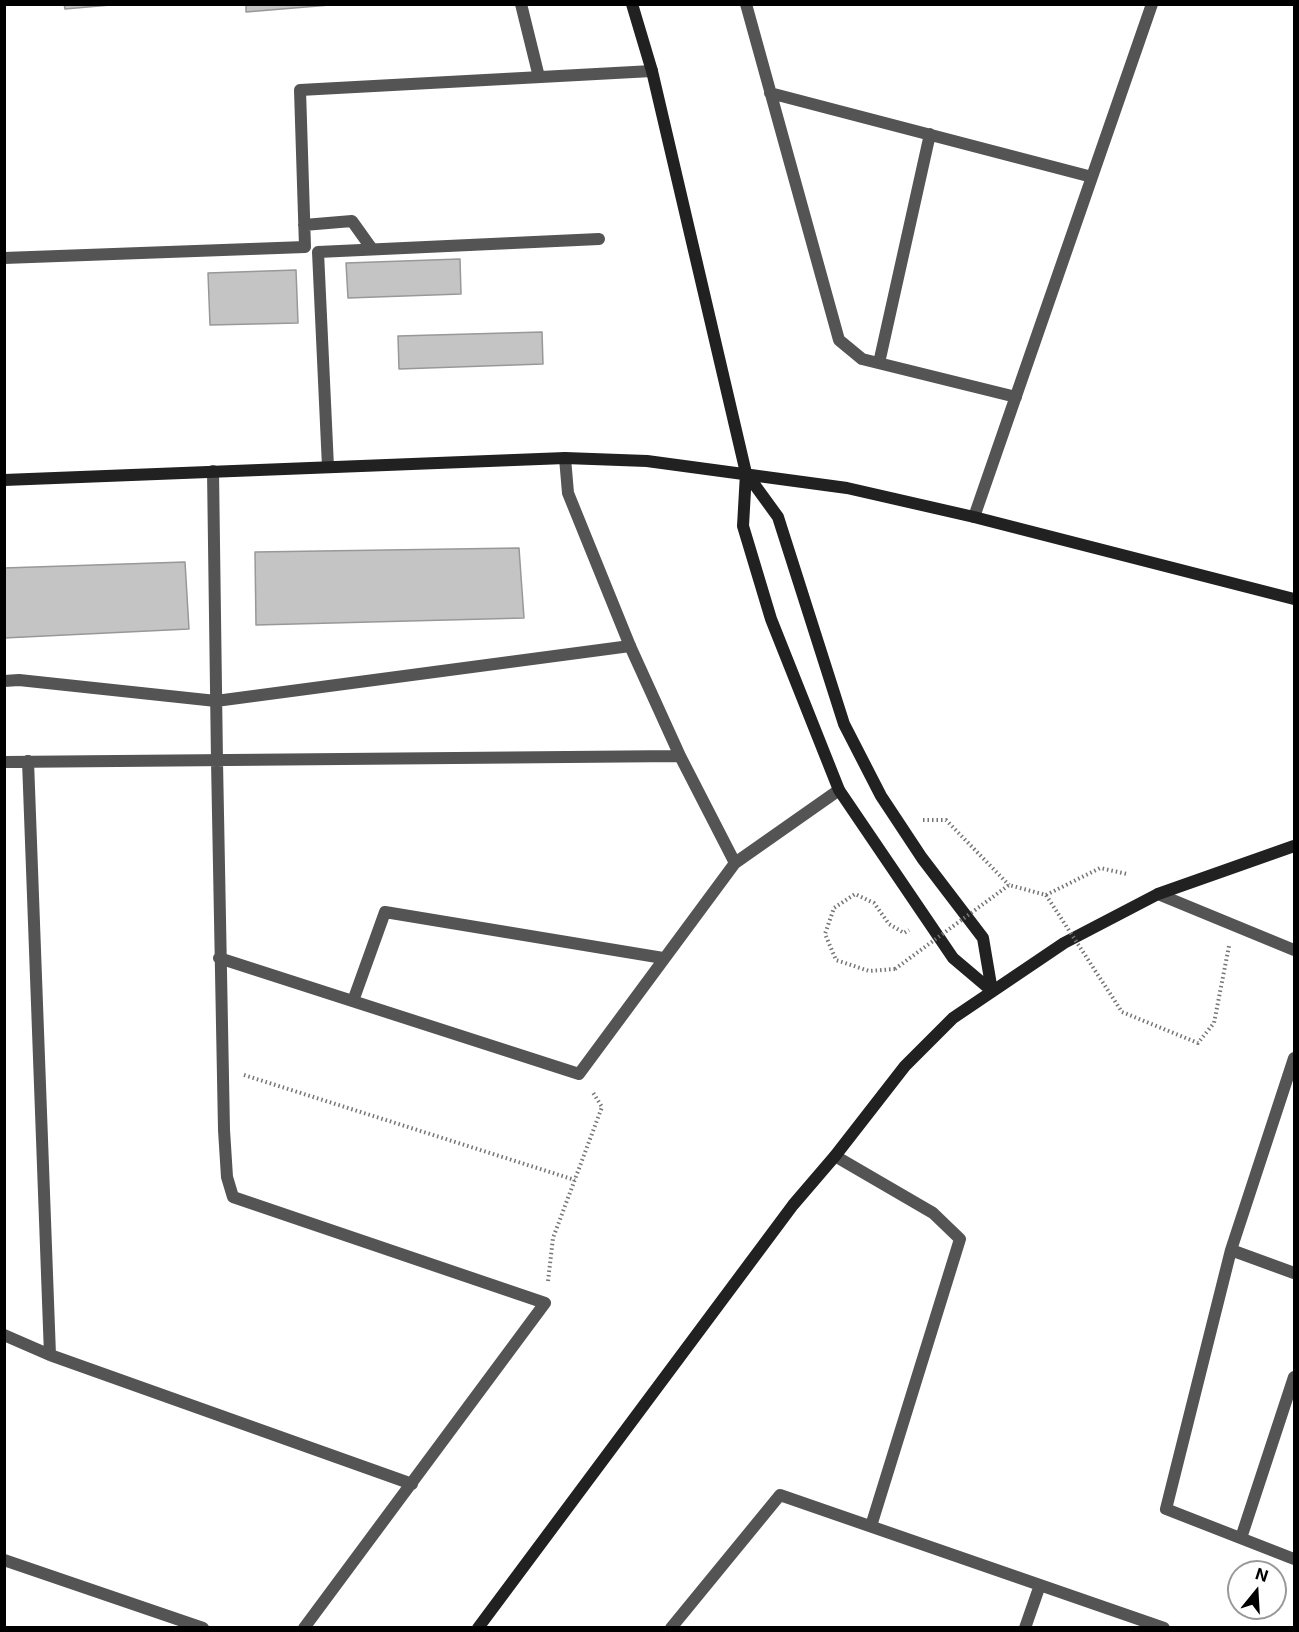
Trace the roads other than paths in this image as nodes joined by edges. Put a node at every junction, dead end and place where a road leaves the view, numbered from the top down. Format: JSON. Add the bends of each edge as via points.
{"nodes":[{"id":1,"x":521,"y":4,"type":"edge"},
{"id":2,"x":632,"y":4,"type":"edge"},
{"id":3,"x":746,"y":4,"type":"edge"},
{"id":4,"x":1149,"y":5,"type":"edge"},
{"id":5,"x":652,"y":71,"type":"junction"},
{"id":6,"x":539,"y":77,"type":"junction"},
{"id":7,"x":770,"y":93,"type":"junction"},
{"id":8,"x":930,"y":134,"type":"junction"},
{"id":9,"x":1092,"y":177,"type":"junction"},
{"id":10,"x":304,"y":225,"type":"junction"},
{"id":11,"x":599,"y":238,"type":"dead end"},
{"id":12,"x":372,"y":249,"type":"junction"},
{"id":13,"x":4,"y":258,"type":"edge"},
{"id":14,"x":879,"y":363,"type":"junction"},
{"id":15,"x":1016,"y":397,"type":"junction"},
{"id":16,"x":565,"y":458,"type":"junction"},
{"id":17,"x":328,"y":467,"type":"junction"},
{"id":18,"x":213,"y":471,"type":"junction"},
{"id":19,"x":746,"y":473,"type":"junction"},
{"id":20,"x":4,"y":480,"type":"edge"},
{"id":21,"x":974,"y":517,"type":"junction"},
{"id":22,"x":1294,"y":599,"type":"edge"},
{"id":23,"x":630,"y":646,"type":"junction"},
{"id":24,"x":4,"y":681,"type":"edge"},
{"id":25,"x":216,"y":701,"type":"junction"},
{"id":26,"x":680,"y":756,"type":"junction"},
{"id":27,"x":28,"y":761,"type":"junction"},
{"id":28,"x":217,"y":761,"type":"junction"},
{"id":29,"x":4,"y":762,"type":"edge"},
{"id":30,"x":839,"y":790,"type":"junction"},
{"id":31,"x":1294,"y":846,"type":"edge"},
{"id":32,"x":735,"y":863,"type":"junction"},
{"id":33,"x":1158,"y":894,"type":"junction"},
{"id":34,"x":1294,"y":950,"type":"edge"},
{"id":35,"x":219,"y":958,"type":"junction"},
{"id":36,"x":663,"y":958,"type":"junction"},
{"id":37,"x":992,"y":991,"type":"junction"},
{"id":38,"x":353,"y":1001,"type":"junction"},
{"id":39,"x":1294,"y":1058,"type":"edge"},
{"id":40,"x":835,"y":1156,"type":"junction"},
{"id":41,"x":1231,"y":1250,"type":"junction"},
{"id":42,"x":1294,"y":1273,"type":"edge"},
{"id":43,"x":4,"y":1335,"type":"edge"},
{"id":44,"x":50,"y":1355,"type":"junction"},
{"id":45,"x":1294,"y":1377,"type":"edge"},
{"id":46,"x":412,"y":1484,"type":"junction"},
{"id":47,"x":871,"y":1526,"type":"junction"},
{"id":48,"x":1241,"y":1538,"type":"junction"},
{"id":49,"x":1294,"y":1559,"type":"edge"},
{"id":50,"x":4,"y":1560,"type":"edge"},
{"id":51,"x":1040,"y":1585,"type":"junction"},
{"id":52,"x":203,"y":1628,"type":"edge"},
{"id":53,"x":304,"y":1628,"type":"edge"},
{"id":54,"x":478,"y":1628,"type":"edge"},
{"id":55,"x":671,"y":1628,"type":"edge"},
{"id":56,"x":1025,"y":1628,"type":"edge"},
{"id":57,"x":1164,"y":1628,"type":"edge"}],
"edges":[{"from":1,"to":6,"type":"street"},
{"from":2,"to":5,"type":"street"},
{"from":3,"to":7,"type":"street"},
{"from":4,"to":9,"type":"street"},
{"from":5,"to":6,"type":"street"},
{"from":5,"to":19,"type":"street"},
{"from":6,"to":10,"type":"street","via":[[300,90]]},
{"from":7,"to":8,"type":"street"},
{"from":7,"to":14,"type":"street","via":[[839,340],[862,359]]},
{"from":8,"to":9,"type":"street"},
{"from":8,"to":14,"type":"street"},
{"from":9,"to":15,"type":"street"},
{"from":10,"to":12,"type":"street","via":[[352,222]]},
{"from":10,"to":13,"type":"street","via":[[304,247]]},
{"from":11,"to":12,"type":"street"},
{"from":12,"to":17,"type":"street","via":[[318,252]]},
{"from":14,"to":15,"type":"street"},
{"from":15,"to":21,"type":"street"},
{"from":16,"to":17,"type":"street"},
{"from":16,"to":19,"type":"street","via":[[647,461]]},
{"from":16,"to":23,"type":"street","via":[[568,493]]},
{"from":17,"to":18,"type":"street"},
{"from":18,"to":20,"type":"street"},
{"from":18,"to":25,"type":"street"},
{"from":19,"to":21,"type":"street","via":[[847,488]]},
{"from":19,"to":30,"type":"street","via":[[742,526],[771,619]]},
{"from":19,"to":37,"type":"street","via":[[778,517],[844,724],[886,804],[983,938]]},
{"from":21,"to":22,"type":"street"},
{"from":23,"to":25,"type":"street"},
{"from":23,"to":26,"type":"street"},
{"from":24,"to":25,"type":"street"},
{"from":25,"to":28,"type":"street"},
{"from":26,"to":28,"type":"street"},
{"from":26,"to":32,"type":"street"},
{"from":27,"to":28,"type":"street"},
{"from":27,"to":29,"type":"street"},
{"from":27,"to":44,"type":"street"},
{"from":28,"to":35,"type":"street"},
{"from":30,"to":32,"type":"street"},
{"from":30,"to":37,"type":"street","via":[[953,958]]},
{"from":31,"to":33,"type":"street"},
{"from":32,"to":36,"type":"street"},
{"from":33,"to":34,"type":"street"},
{"from":33,"to":37,"type":"street","via":[[1064,943]]},
{"from":35,"to":38,"type":"street"},
{"from":35,"to":46,"type":"street","via":[[227,1177],[233,1197],[545,1303]]},
{"from":36,"to":38,"type":"street","via":[[385,912]]},
{"from":36,"to":38,"type":"street","via":[[579,1074]]},
{"from":37,"to":40,"type":"street","via":[[953,1018],[905,1066]]},
{"from":39,"to":41,"type":"street"},
{"from":40,"to":47,"type":"street","via":[[933,1213],[960,1239]]},
{"from":40,"to":54,"type":"street","via":[[793,1204]]},
{"from":41,"to":42,"type":"street"},
{"from":41,"to":48,"type":"street","via":[[1166,1509]]},
{"from":43,"to":44,"type":"street"},
{"from":44,"to":46,"type":"street"},
{"from":45,"to":48,"type":"street"},
{"from":46,"to":53,"type":"street"},
{"from":47,"to":51,"type":"street"},
{"from":47,"to":55,"type":"street","via":[[780,1495]]},
{"from":48,"to":49,"type":"street"},
{"from":50,"to":52,"type":"street"},
{"from":51,"to":56,"type":"street"},
{"from":51,"to":57,"type":"street"}]}
